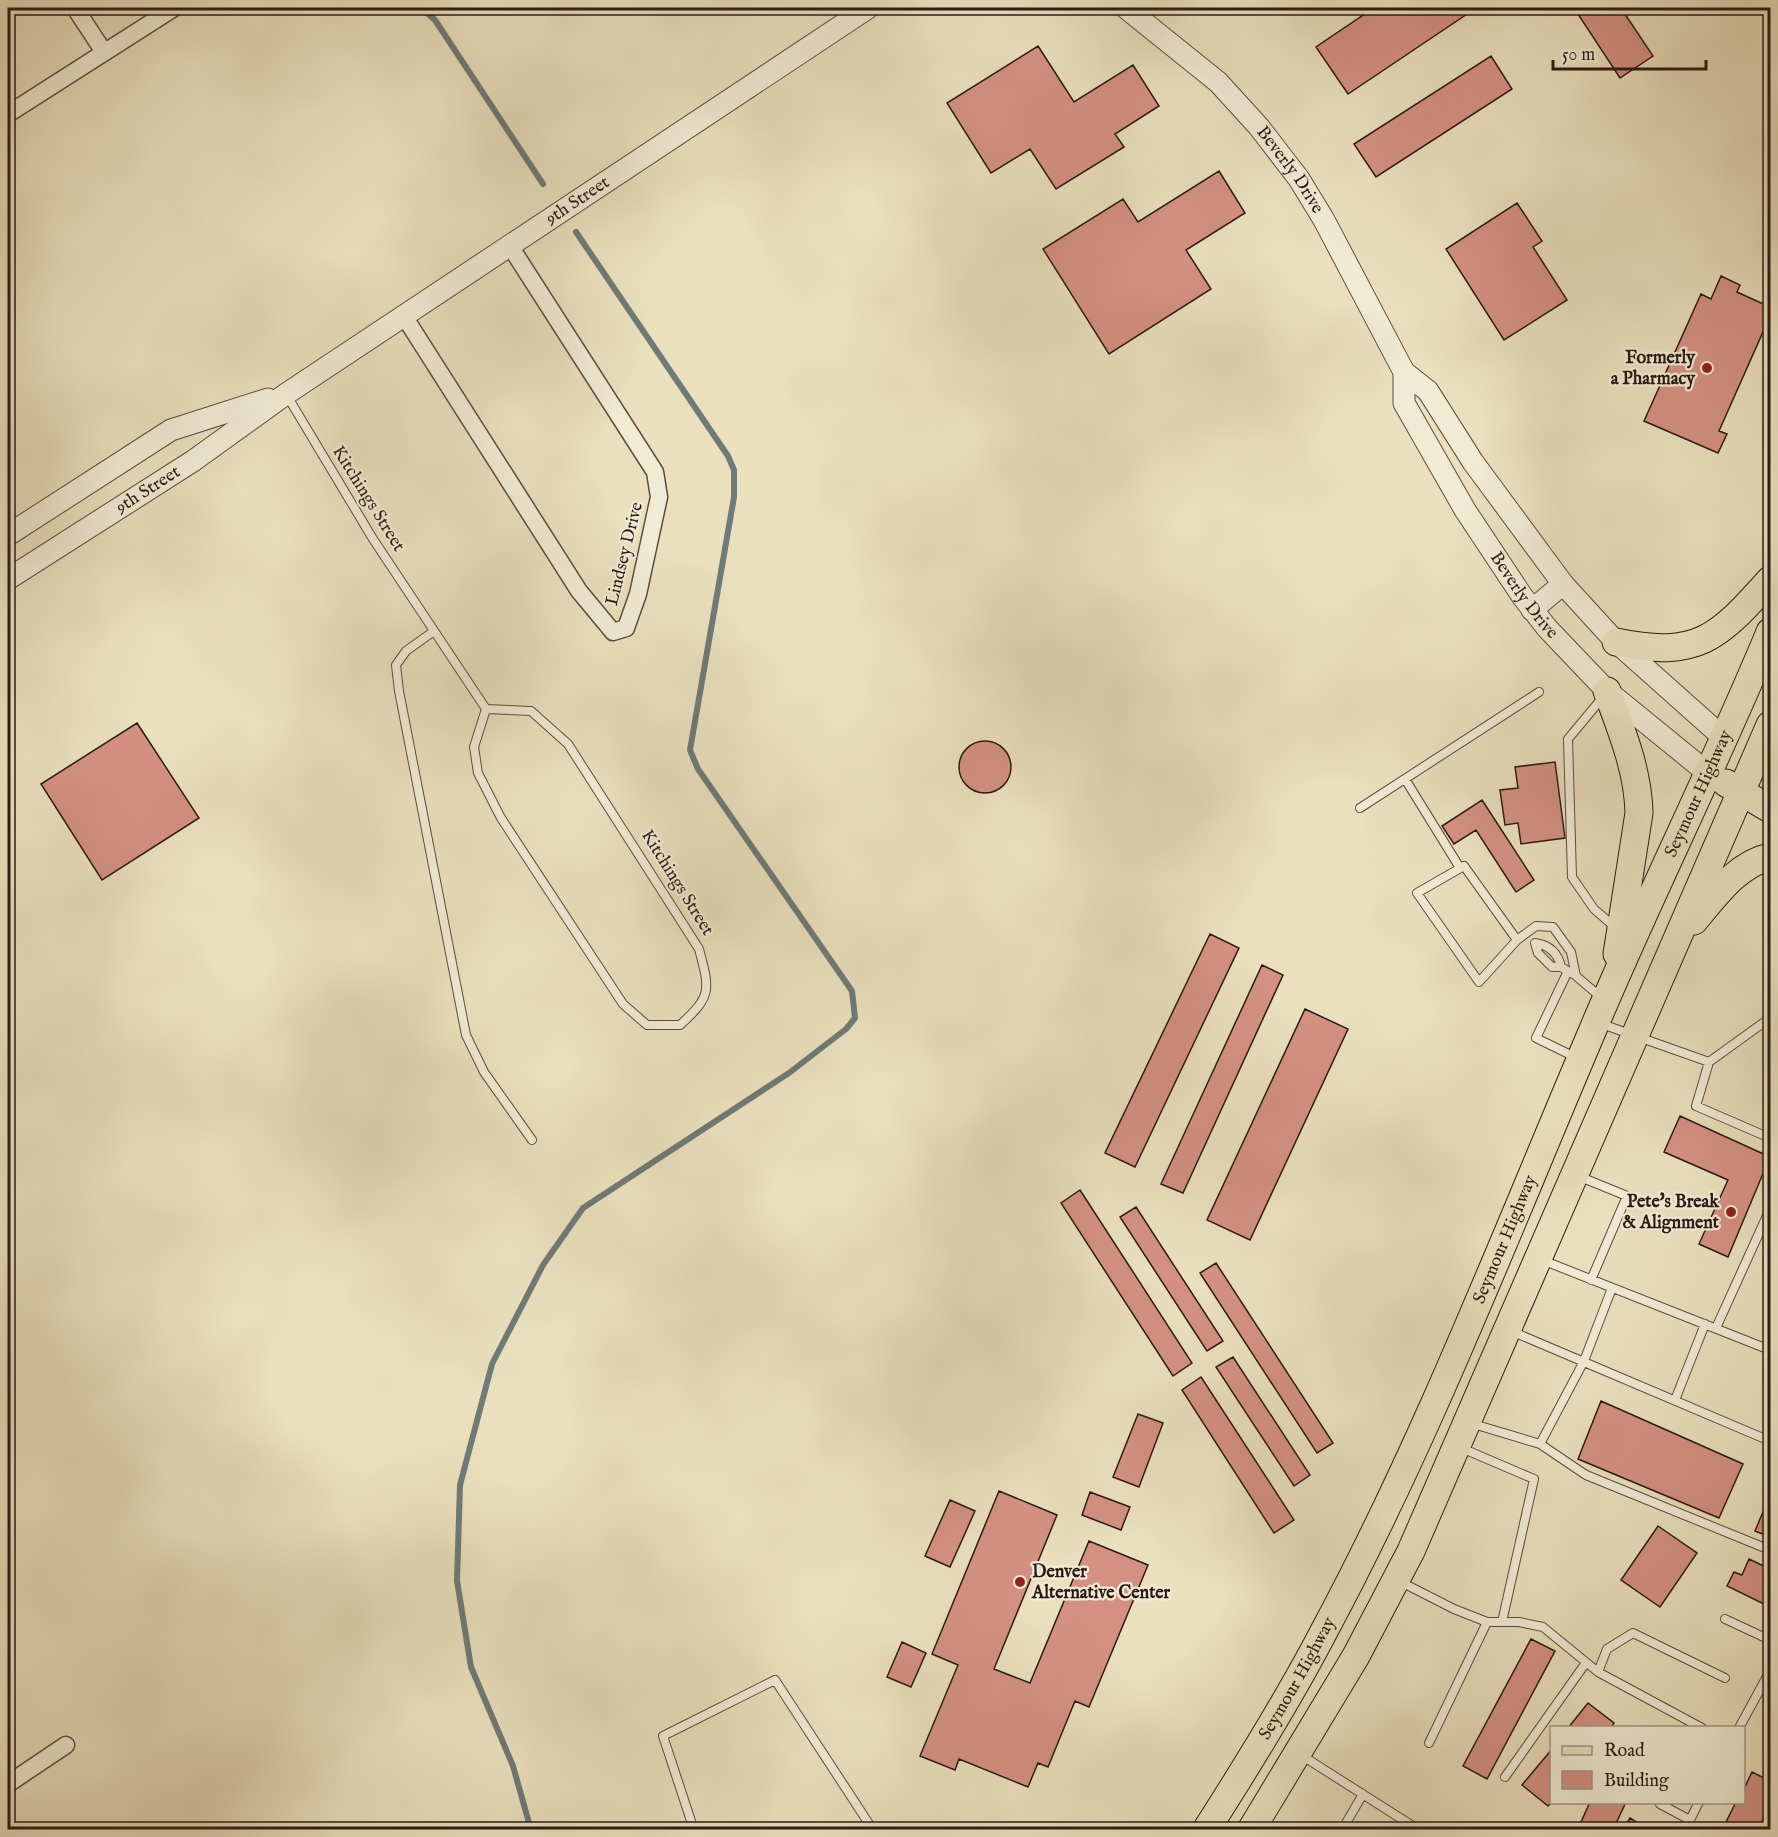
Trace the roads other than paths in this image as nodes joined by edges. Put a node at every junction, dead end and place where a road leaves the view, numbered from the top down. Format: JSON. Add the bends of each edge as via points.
{"nodes":[{"id":1,"x":75,"y":8,"type":"edge"},
{"id":2,"x":174,"y":8,"type":"edge"},
{"id":3,"x":868,"y":8,"type":"edge"},
{"id":4,"x":1126,"y":8,"type":"edge"},
{"id":5,"x":104,"y":52,"type":"junction"},
{"id":6,"x":8,"y":114,"type":"edge"},
{"id":7,"x":510,"y":246,"type":"junction"},
{"id":8,"x":404,"y":316,"type":"junction"},
{"id":9,"x":1404,"y":372,"type":"junction"},
{"id":10,"x":286,"y":394,"type":"junction"},
{"id":11,"x":8,"y":535,"type":"edge"},
{"id":12,"x":8,"y":579,"type":"edge"},
{"id":13,"x":1770,"y":580,"type":"edge"},
{"id":14,"x":1563,"y":584,"type":"junction"},
{"id":15,"x":1532,"y":610,"type":"junction"},
{"id":16,"x":434,"y":632,"type":"junction"},
{"id":17,"x":1770,"y":632,"type":"edge"},
{"id":18,"x":1616,"y":642,"type":"junction"},
{"id":19,"x":1539,"y":692,"type":"dead end"},
{"id":20,"x":1607,"y":692,"type":"junction"},
{"id":21,"x":486,"y":709,"type":"junction"},
{"id":22,"x":1770,"y":724,"type":"edge"},
{"id":23,"x":1726,"y":740,"type":"junction"},
{"id":24,"x":1762,"y":764,"type":"edge"},
{"id":25,"x":1709,"y":774,"type":"junction"},
{"id":26,"x":1405,"y":779,"type":"junction"},
{"id":27,"x":1741,"y":791,"type":"junction"},
{"id":28,"x":1360,"y":808,"type":"dead end"},
{"id":29,"x":1770,"y":809,"type":"edge"},
{"id":30,"x":1770,"y":857,"type":"edge"},
{"id":31,"x":1460,"y":868,"type":"junction"},
{"id":32,"x":1620,"y":932,"type":"junction"},
{"id":33,"x":1527,"y":933,"type":"junction"},
{"id":34,"x":1517,"y":940,"type":"junction"},
{"id":35,"x":1676,"y":943,"type":"junction"},
{"id":36,"x":1568,"y":972,"type":"junction"},
{"id":37,"x":1605,"y":1003,"type":"junction"},
{"id":38,"x":1770,"y":1018,"type":"edge"},
{"id":39,"x":1636,"y":1035,"type":"junction"},
{"id":40,"x":1580,"y":1059,"type":"junction"},
{"id":41,"x":1709,"y":1062,"type":"junction"},
{"id":42,"x":1770,"y":1138,"type":"edge"},
{"id":43,"x":532,"y":1140,"type":"dead end"},
{"id":44,"x":1576,"y":1176,"type":"junction"},
{"id":45,"x":1770,"y":1209,"type":"edge"},
{"id":46,"x":1539,"y":1259,"type":"junction"},
{"id":47,"x":1591,"y":1280,"type":"junction"},
{"id":48,"x":1612,"y":1288,"type":"junction"},
{"id":49,"x":1706,"y":1324,"type":"junction"},
{"id":50,"x":1716,"y":1328,"type":"junction"},
{"id":51,"x":1509,"y":1330,"type":"junction"},
{"id":52,"x":1770,"y":1350,"type":"edge"},
{"id":53,"x":1584,"y":1361,"type":"junction"},
{"id":54,"x":1450,"y":1365,"type":"junction"},
{"id":55,"x":1487,"y":1378,"type":"junction"},
{"id":56,"x":1675,"y":1400,"type":"junction"},
{"id":57,"x":1463,"y":1434,"type":"junction"},
{"id":58,"x":1770,"y":1441,"type":"edge"},
{"id":59,"x":1540,"y":1444,"type":"junction"},
{"id":60,"x":1770,"y":1550,"type":"edge"},
{"id":61,"x":1396,"y":1580,"type":"junction"},
{"id":62,"x":1725,"y":1619,"type":"dead end"},
{"id":63,"x":1487,"y":1622,"type":"junction"},
{"id":64,"x":1502,"y":1622,"type":"junction"},
{"id":65,"x":1770,"y":1640,"type":"edge"},
{"id":66,"x":1309,"y":1659,"type":"junction"},
{"id":67,"x":1585,"y":1664,"type":"junction"},
{"id":68,"x":1770,"y":1671,"type":"edge"},
{"id":69,"x":1598,"y":1672,"type":"junction"},
{"id":70,"x":1343,"y":1678,"type":"junction"},
{"id":71,"x":1725,"y":1678,"type":"dead end"},
{"id":72,"x":1697,"y":1726,"type":"edge"},
{"id":73,"x":1740,"y":1726,"type":"edge"},
{"id":74,"x":1430,"y":1743,"type":"dead end"},
{"id":75,"x":66,"y":1745,"type":"dead end"},
{"id":76,"x":1298,"y":1753,"type":"junction"},
{"id":77,"x":1505,"y":1777,"type":"dead end"},
{"id":78,"x":8,"y":1784,"type":"edge"},
{"id":79,"x":1363,"y":1794,"type":"junction"},
{"id":80,"x":1660,"y":1804,"type":"edge"},
{"id":81,"x":1698,"y":1804,"type":"edge"},
{"id":82,"x":694,"y":1830,"type":"edge"},
{"id":83,"x":873,"y":1830,"type":"edge"},
{"id":84,"x":1206,"y":1830,"type":"edge"},
{"id":85,"x":1251,"y":1830,"type":"edge"},
{"id":86,"x":1342,"y":1830,"type":"edge"},
{"id":87,"x":1419,"y":1830,"type":"edge"}],
"edges":[{"from":1,"to":5,"type":"street"},
{"from":2,"to":5,"type":"street"},
{"from":3,"to":7,"type":"street","name":"9th Street"},
{"from":4,"to":9,"type":"street","name":"Beverly Drive","via":[[1218,82],[1280,153],[1324,220]]},
{"from":5,"to":6,"type":"street"},
{"from":7,"to":8,"type":"street","name":"9th Street"},
{"from":7,"to":8,"type":"street","name":"Lindsey Drive","via":[[655,472],[658,497],[638,594],[626,628],[613,632],[579,591]]},
{"from":8,"to":10,"type":"street","name":"9th Street"},
{"from":9,"to":14,"type":"street","name":"Beverly Drive","via":[[1428,391],[1473,462]]},
{"from":9,"to":15,"type":"street","name":"Beverly Drive","via":[[1404,403],[1465,510]]},
{"from":10,"to":11,"type":"street","name":"9th Street","via":[[171,430]]},
{"from":10,"to":12,"type":"street","name":"9th Street","via":[[193,461]]},
{"from":10,"to":16,"type":"lane","name":"Kitchings Street"},
{"from":13,"to":18,"type":"main road","via":[[1729,624],[1697,642],[1666,650]]},
{"from":14,"to":15,"type":"street"},
{"from":14,"to":18,"type":"street","name":"Beverly Drive"},
{"from":15,"to":20,"type":"street","name":"Beverly Drive"},
{"from":16,"to":21,"type":"lane","name":"Kitchings Street"},
{"from":16,"to":43,"type":"lane","via":[[406,651],[396,665],[399,691],[466,1035],[484,1072]]},
{"from":17,"to":23,"type":"main road","name":"Seymour Highway"},
{"from":18,"to":23,"type":"street","name":"Beverly Drive"},
{"from":19,"to":26,"type":"lane"},
{"from":20,"to":25,"type":"street","name":"Beverly Drive"},
{"from":20,"to":32,"type":"main road","via":[[1631,757],[1638,794],[1639,813]]},
{"from":20,"to":32,"type":"lane","via":[[1568,739],[1572,878],[1594,909]]},
{"from":21,"to":21,"type":"lane","name":"Kitchings Street","via":[[474,747],[478,773],[501,818],[623,1004],[647,1025],[680,1025],[702,1004],[707,979],[699,949],[568,744],[531,711]]},
{"from":22,"to":24,"type":"main road","name":"Seymour Highway"},
{"from":23,"to":24,"type":"main road"},
{"from":23,"to":25,"type":"main road","name":"Seymour Highway"},
{"from":24,"to":27,"type":"main road","name":"Seymour Highway"},
{"from":25,"to":27,"type":"main road"},
{"from":25,"to":37,"type":"main road","name":"Seymour Highway"},
{"from":26,"to":28,"type":"lane"},
{"from":26,"to":31,"type":"lane"},
{"from":27,"to":29,"type":"main road"},
{"from":27,"to":35,"type":"main road","name":"Seymour Highway"},
{"from":30,"to":35,"type":"main road","via":[[1744,869],[1726,884]]},
{"from":31,"to":34,"type":"lane","via":[[1464,866]]},
{"from":31,"to":34,"type":"lane","via":[[1418,893],[1479,982]]},
{"from":32,"to":37,"type":"main road"},
{"from":33,"to":34,"type":"lane"},
{"from":33,"to":36,"type":"lane","via":[[1535,943],[1546,945]]},
{"from":33,"to":36,"type":"lane","via":[[1536,926],[1553,927],[1571,952]]},
{"from":35,"to":39,"type":"main road","name":"Seymour Highway"},
{"from":36,"to":37,"type":"lane"},
{"from":36,"to":40,"type":"lane","via":[[1536,1038]]},
{"from":37,"to":39,"type":"lane"},
{"from":37,"to":40,"type":"main road","name":"Seymour Highway"},
{"from":38,"to":41,"type":"lane"},
{"from":39,"to":41,"type":"lane"},
{"from":39,"to":44,"type":"main road","name":"Seymour Highway"},
{"from":40,"to":54,"type":"main road","name":"Seymour Highway"},
{"from":41,"to":42,"type":"lane","via":[[1696,1106]]},
{"from":44,"to":46,"type":"main road","name":"Seymour Highway"},
{"from":44,"to":47,"type":"lane","via":[[1627,1196]]},
{"from":45,"to":50,"type":"lane"},
{"from":46,"to":47,"type":"lane"},
{"from":46,"to":51,"type":"main road","name":"Seymour Highway"},
{"from":47,"to":48,"type":"lane"},
{"from":48,"to":49,"type":"lane"},
{"from":48,"to":53,"type":"lane"},
{"from":49,"to":50,"type":"lane"},
{"from":49,"to":56,"type":"lane"},
{"from":50,"to":52,"type":"lane"},
{"from":51,"to":53,"type":"lane"},
{"from":51,"to":55,"type":"main road","name":"Seymour Highway"},
{"from":53,"to":56,"type":"lane"},
{"from":53,"to":59,"type":"lane"},
{"from":54,"to":55,"type":"main road"},
{"from":54,"to":66,"type":"main road","name":"Seymour Highway","via":[[1377,1527]]},
{"from":55,"to":57,"type":"main road","name":"Seymour Highway"},
{"from":56,"to":58,"type":"lane"},
{"from":57,"to":59,"type":"lane"},
{"from":57,"to":61,"type":"main road","name":"Seymour Highway"},
{"from":57,"to":64,"type":"lane","via":[[1534,1479]]},
{"from":59,"to":60,"type":"lane","via":[[1586,1475]]},
{"from":61,"to":63,"type":"lane"},
{"from":61,"to":70,"type":"main road","name":"Seymour Highway"},
{"from":62,"to":65,"type":"lane"},
{"from":63,"to":64,"type":"lane"},
{"from":63,"to":74,"type":"lane"},
{"from":64,"to":67,"type":"lane","via":[[1543,1627]]},
{"from":66,"to":70,"type":"main road"},
{"from":66,"to":84,"type":"main road","name":"Seymour Highway"},
{"from":67,"to":69,"type":"lane"},
{"from":67,"to":77,"type":"lane"},
{"from":68,"to":73,"type":"lane"},
{"from":69,"to":71,"type":"lane","via":[[1607,1649],[1633,1633]]},
{"from":69,"to":72,"type":"lane"},
{"from":70,"to":76,"type":"main road","name":"Seymour Highway"},
{"from":75,"to":78,"type":"street"},
{"from":76,"to":79,"type":"lane"},
{"from":76,"to":85,"type":"main road","name":"Seymour Highway"},
{"from":79,"to":86,"type":"lane"},
{"from":79,"to":87,"type":"lane"},
{"from":80,"to":81,"type":"lane","via":[[1690,1820]]},
{"from":82,"to":83,"type":"lane","via":[[663,1736],[775,1680]]}]}
